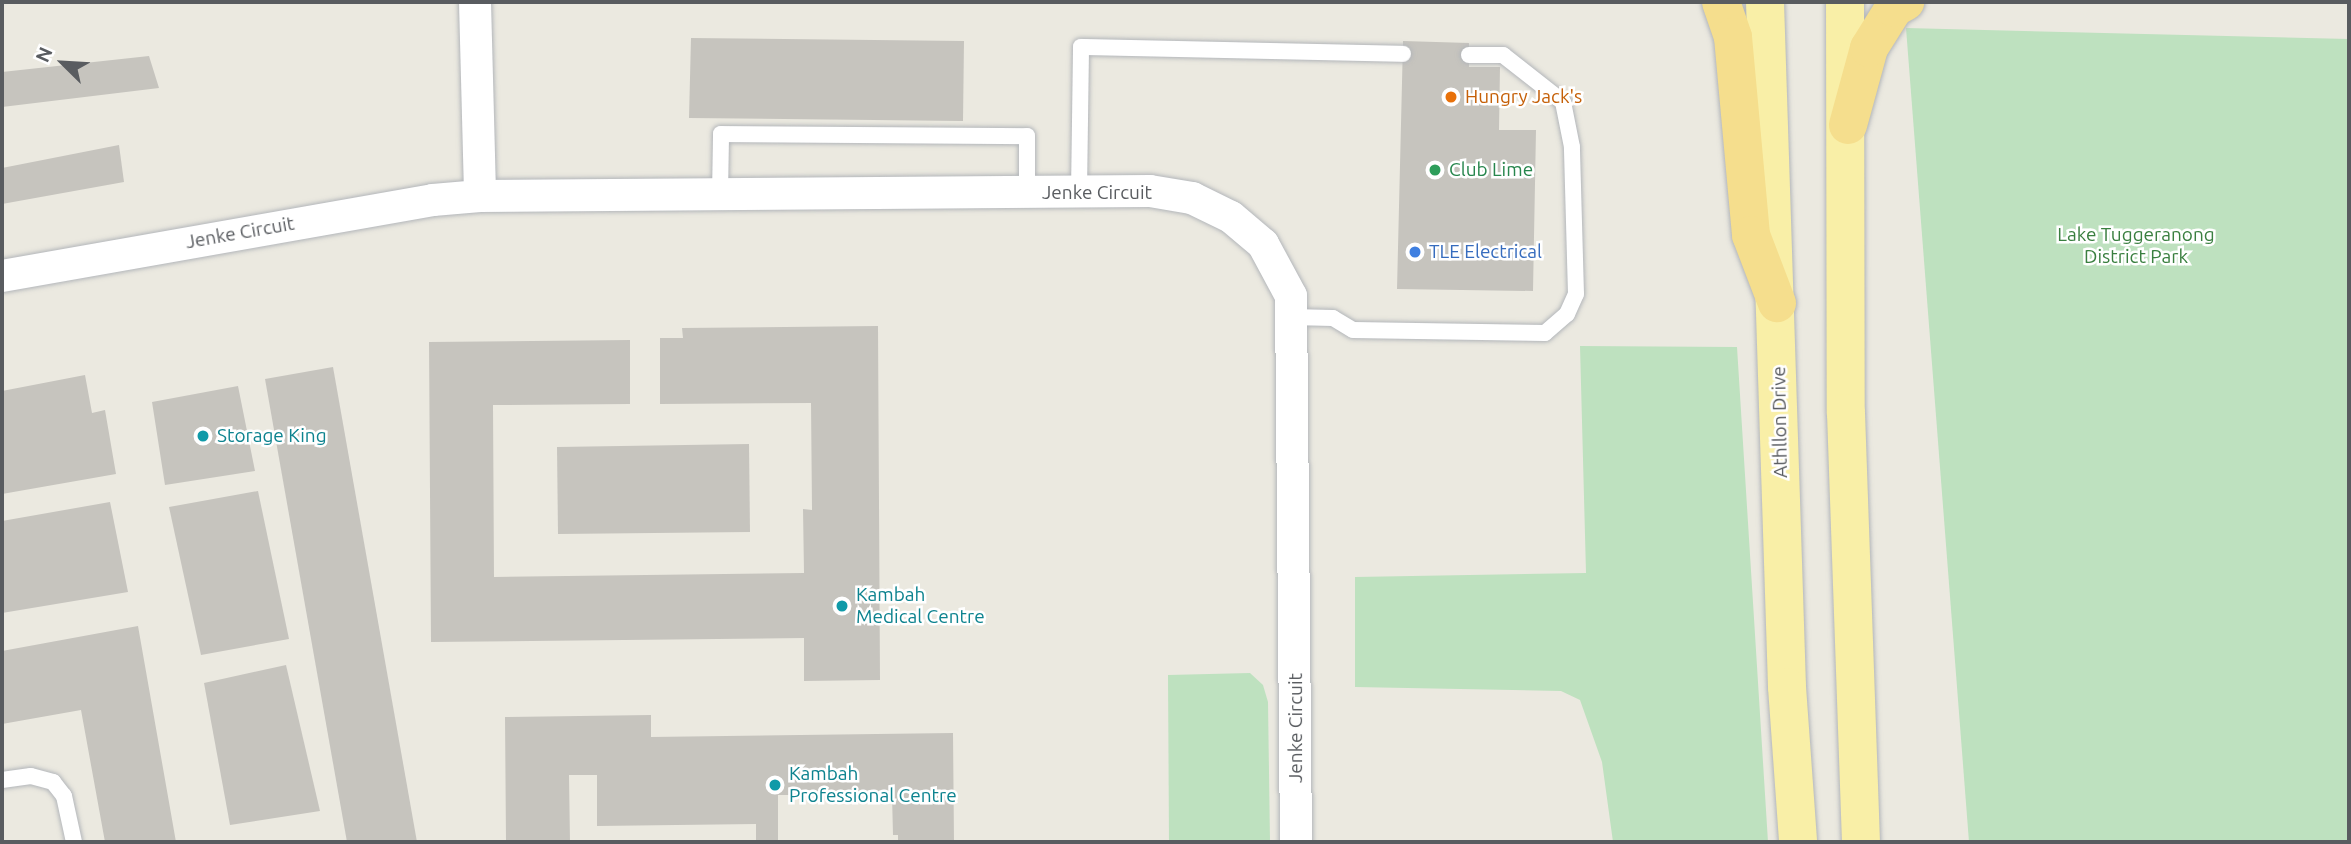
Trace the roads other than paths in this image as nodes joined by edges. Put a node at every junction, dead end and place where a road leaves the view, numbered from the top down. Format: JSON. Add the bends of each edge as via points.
{"nodes":[{"id":1,"x":475,"y":2,"type":"edge"},
{"id":2,"x":1721,"y":2,"type":"edge"},
{"id":3,"x":1765,"y":2,"type":"edge"},
{"id":4,"x":1844,"y":2,"type":"edge"},
{"id":5,"x":1905,"y":2,"type":"edge"},
{"id":6,"x":1403,"y":54,"type":"dead end"},
{"id":7,"x":1469,"y":55,"type":"dead end"},
{"id":8,"x":1848,"y":125,"type":"junction"},
{"id":9,"x":1079,"y":191,"type":"junction"},
{"id":10,"x":1027,"y":192,"type":"junction"},
{"id":11,"x":720,"y":194,"type":"junction"},
{"id":12,"x":480,"y":196,"type":"junction"},
{"id":13,"x":2,"y":276,"type":"edge"},
{"id":14,"x":1777,"y":303,"type":"junction"},
{"id":15,"x":1291,"y":317,"type":"junction"},
{"id":16,"x":2,"y":780,"type":"edge"},
{"id":17,"x":74,"y":842,"type":"edge"},
{"id":18,"x":1296,"y":842,"type":"edge"},
{"id":19,"x":1798,"y":842,"type":"edge"},
{"id":20,"x":1861,"y":842,"type":"edge"}],
"edges":[{"from":1,"to":12,"type":"street"},
{"from":2,"to":14,"type":"highway","via":[[1733,37],[1751,235]]},
{"from":3,"to":14,"type":"main road","name":"Athllon Drive"},
{"from":4,"to":8,"type":"main road"},
{"from":5,"to":8,"type":"highway","via":[[1894,8],[1869,48]]},
{"from":6,"to":9,"type":"lane","via":[[1081,47]]},
{"from":7,"to":15,"type":"lane","via":[[1503,55],[1563,102],[1572,147],[1576,294],[1567,314],[1545,332],[1353,330],[1333,318]]},
{"from":8,"to":20,"type":"main road","via":[[1846,413]]},
{"from":9,"to":10,"type":"street","name":"Jenke Circuit"},
{"from":9,"to":15,"type":"street","name":"Jenke Circuit","via":[[1150,191],[1192,198],[1231,217],[1275,261],[1291,296]]},
{"from":10,"to":11,"type":"street","name":"Jenke Circuit"},
{"from":10,"to":11,"type":"lane","via":[[1027,136],[721,134]]},
{"from":11,"to":12,"type":"street","name":"Jenke Circuit"},
{"from":12,"to":13,"type":"street","name":"Jenke Circuit","via":[[391,207]]},
{"from":14,"to":19,"type":"main road","name":"Athllon Drive","via":[[1787,687]]},
{"from":15,"to":18,"type":"street","name":"Jenke Circuit"},
{"from":16,"to":17,"type":"lane","via":[[31,776],[53,782],[64,796]]}]}
